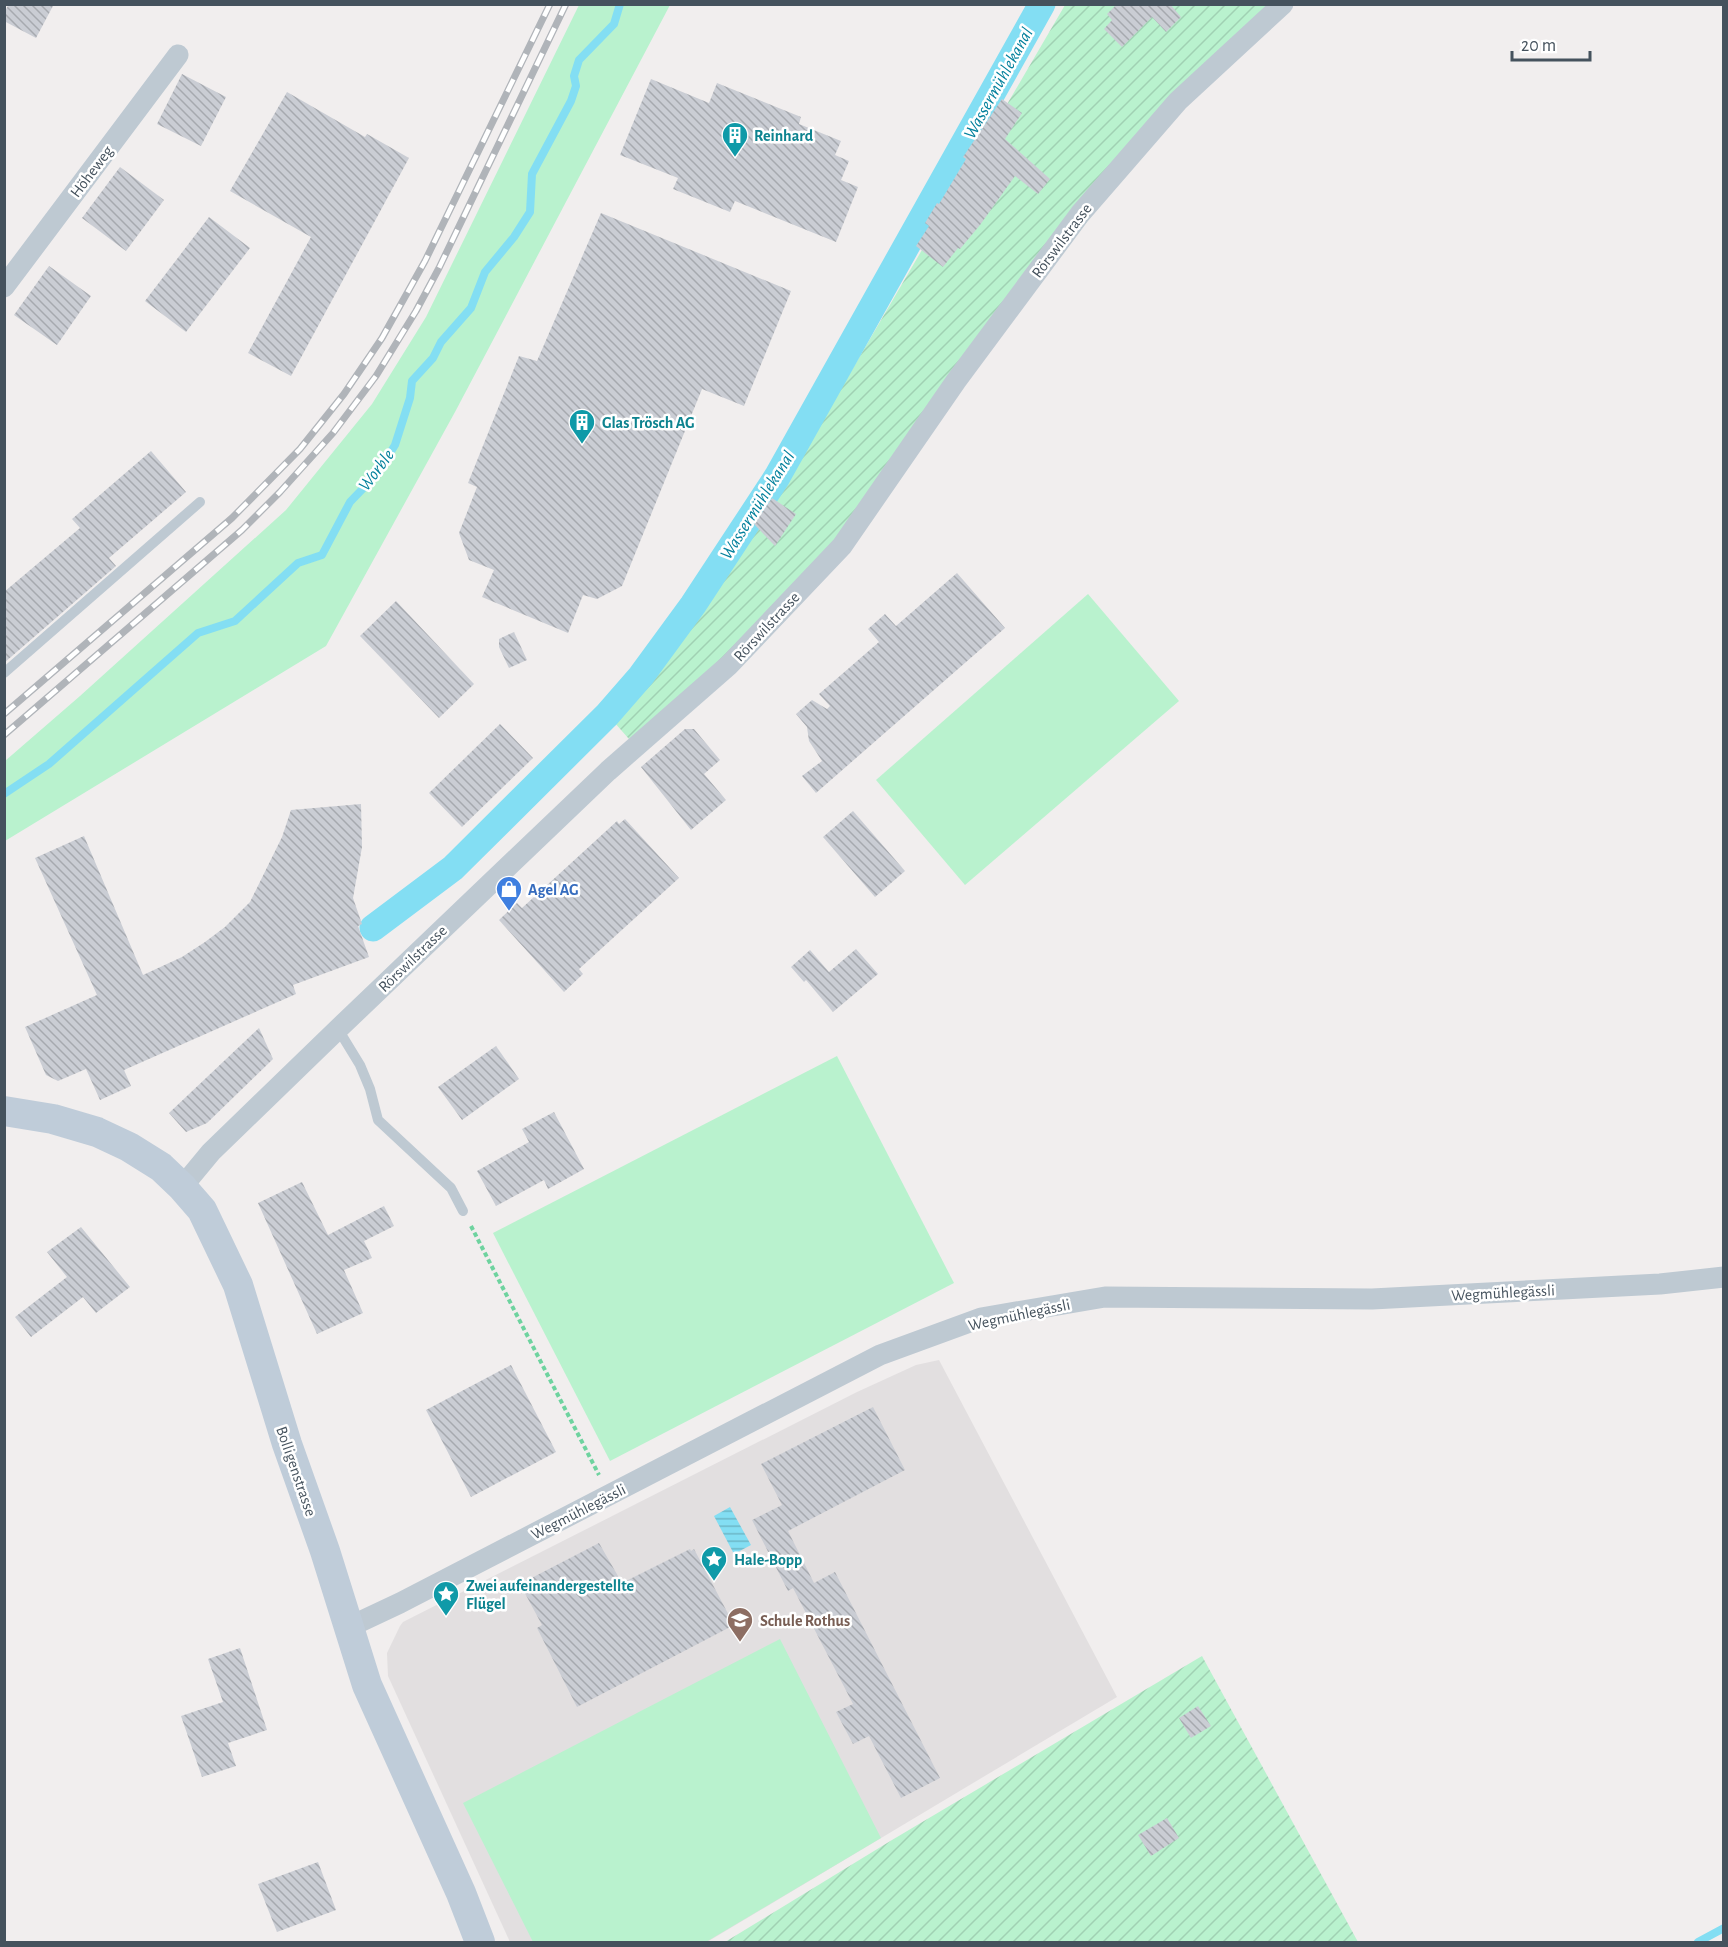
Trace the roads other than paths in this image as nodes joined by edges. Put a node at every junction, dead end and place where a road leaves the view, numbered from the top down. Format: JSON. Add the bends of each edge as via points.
{"nodes":[{"id":1,"x":1283,"y":4,"type":"edge"},
{"id":2,"x":178,"y":55,"type":"dead end"},
{"id":3,"x":4,"y":287,"type":"edge"},
{"id":4,"x":200,"y":502,"type":"dead end"},
{"id":5,"x":4,"y":674,"type":"edge"},
{"id":6,"x":338,"y":1029,"type":"junction"},
{"id":7,"x":4,"y":1111,"type":"edge"},
{"id":8,"x":182,"y":1187,"type":"junction"},
{"id":9,"x":464,"y":1211,"type":"road end"},
{"id":10,"x":1724,"y":1277,"type":"edge"},
{"id":11,"x":349,"y":1627,"type":"junction"},
{"id":12,"x":480,"y":1942,"type":"edge"}],
"edges":[{"from":1,"to":6,"type":"street","name":"Rörswilstrasse","via":[[1178,101],[1080,214],[956,381],[842,546],[729,665],[600,779]]},
{"from":2,"to":3,"type":"street","name":"Höheweg"},
{"from":4,"to":5,"type":"lane"},
{"from":6,"to":8,"type":"street","name":"Rörswilstrasse","via":[[211,1152]]},
{"from":6,"to":9,"type":"lane","via":[[360,1065],[378,1120],[450,1188]]},
{"from":7,"to":8,"type":"main road","name":"Bolligenstrasse","via":[[97,1132],[161,1167]]},
{"from":8,"to":11,"type":"main road","name":"Bolligenstrasse","via":[[202,1210],[238,1286]]},
{"from":10,"to":11,"type":"street","name":"Wegmühlegässli","via":[[1372,1299],[1105,1297],[981,1318],[880,1355]]},
{"from":11,"to":12,"type":"main road","name":"Bolligenstrasse","via":[[367,1685]]}]}
